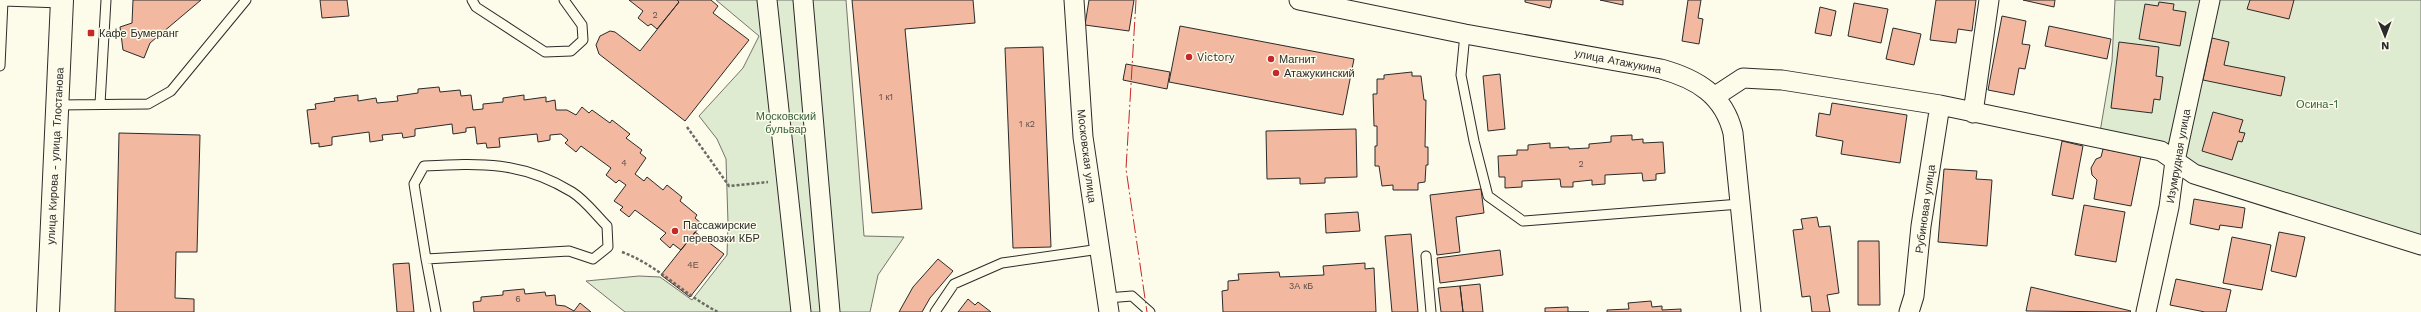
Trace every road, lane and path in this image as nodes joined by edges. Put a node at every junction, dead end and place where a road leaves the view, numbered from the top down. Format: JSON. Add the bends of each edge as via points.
{"nodes":[{"id":1,"x":106,"y":0,"type":"edge"},
{"id":2,"x":246,"y":0,"type":"edge"},
{"id":3,"x":472,"y":0,"type":"edge"},
{"id":4,"x":564,"y":0,"type":"edge"},
{"id":5,"x":767,"y":0,"type":"edge"},
{"id":6,"x":803,"y":0,"type":"edge"},
{"id":7,"x":1074,"y":0,"type":"edge"},
{"id":8,"x":1299,"y":0,"type":"edge"},
{"id":9,"x":1989,"y":0,"type":"edge"},
{"id":10,"x":2210,"y":0,"type":"edge"},
{"id":11,"x":2,"y":1,"type":"edge"},
{"id":12,"x":62,"y":2,"type":"edge"},
{"id":13,"x":1465,"y":34,"type":"junction"},
{"id":14,"x":0,"y":66,"type":"edge"},
{"id":15,"x":1714,"y":97,"type":"junction"},
{"id":16,"x":100,"y":104,"type":"junction"},
{"id":17,"x":57,"y":105,"type":"junction"},
{"id":18,"x":1940,"y":105,"type":"junction"},
{"id":19,"x":1973,"y":113,"type":"junction"},
{"id":20,"x":687,"y":127,"type":"dead end"},
{"id":21,"x":2176,"y":161,"type":"junction"},
{"id":22,"x":787,"y":180,"type":"junction"},
{"id":23,"x":1740,"y":204,"type":"junction"},
{"id":24,"x":2421,"y":244,"type":"edge"},
{"id":25,"x":608,"y":247,"type":"junction"},
{"id":26,"x":1100,"y":249,"type":"junction"},
{"id":27,"x":1426,"y":256,"type":"dead end"},
{"id":28,"x":426,"y":259,"type":"junction"},
{"id":29,"x":1108,"y":305,"type":"edge"},
{"id":30,"x":48,"y":312,"type":"edge"},
{"id":31,"x":436,"y":312,"type":"edge"},
{"id":32,"x":718,"y":312,"type":"edge"},
{"id":33,"x":801,"y":312,"type":"edge"},
{"id":34,"x":806,"y":312,"type":"edge"},
{"id":35,"x":829,"y":312,"type":"edge"},
{"id":36,"x":935,"y":312,"type":"edge"},
{"id":37,"x":1150,"y":312,"type":"edge"},
{"id":38,"x":1431,"y":312,"type":"edge"},
{"id":39,"x":1751,"y":312,"type":"edge"},
{"id":40,"x":1909,"y":312,"type":"edge"},
{"id":41,"x":2146,"y":312,"type":"edge"}],
"edges":[{"from":1,"to":16,"type":"lane"},
{"from":2,"to":16,"type":"lane","via":[[170,90],[148,104]]},
{"from":3,"to":4,"type":"lane","via":[[476,7],[545,52],[571,51],[583,40],[582,24]]},
{"from":5,"to":22,"type":"street"},
{"from":6,"to":35,"type":"street"},
{"from":7,"to":26,"type":"street","name":"Московская улица","via":[[1083,137]]},
{"from":8,"to":13,"type":"street","name":"улица Атажукина"},
{"from":9,"to":19,"type":"street"},
{"from":10,"to":21,"type":"street","name":"Изумрудная улица"},
{"from":11,"to":12,"type":"lane"},
{"from":11,"to":14,"type":"lane"},
{"from":12,"to":17,"type":"main road","name":"улица Кирова - улица Тлостанова"},
{"from":13,"to":15,"type":"street","name":"улица Атажукина","via":[[1661,69],[1683,75]]},
{"from":13,"to":23,"type":"lane","via":[[1461,75],[1488,196],[1523,221]]},
{"from":15,"to":18,"type":"street","via":[[1743,78],[1782,80]]},
{"from":15,"to":23,"type":"street","name":"улица Атажукина","via":[[1729,117]]},
{"from":16,"to":17,"type":"lane"},
{"from":17,"to":30,"type":"main road","name":"улица Кирова - улица Тлостанова"},
{"from":18,"to":19,"type":"street"},
{"from":18,"to":40,"type":"street","name":"Рубиновая улица","via":[[1921,226],[1914,296]]},
{"from":19,"to":21,"type":"street","via":[[2161,151]]},
{"from":20,"to":22,"type":"path","via":[[729,186]]},
{"from":21,"to":24,"type":"street","via":[[2194,174]]},
{"from":21,"to":41,"type":"street","name":"Изумрудная улица","via":[[2169,207]]},
{"from":22,"to":33,"type":"street"},
{"from":23,"to":39,"type":"street","name":"улица Атажукина"},
{"from":25,"to":28,"type":"lane","via":[[593,258],[569,251]]},
{"from":25,"to":28,"type":"lane","via":[[607,226],[572,192],[540,177],[509,165],[474,163],[424,166],[414,184]]},
{"from":25,"to":32,"type":"path","via":[[633,256],[699,302]]},
{"from":26,"to":29,"type":"street","name":"Московская улица"},
{"from":26,"to":36,"type":"lane","via":[[1002,263],[954,284]]},
{"from":27,"to":38,"type":"lane"},
{"from":28,"to":31,"type":"lane"},
{"from":29,"to":37,"type":"lane","via":[[1132,296]]},
{"from":34,"to":35,"type":"street","via":[[815,309]]}]}
